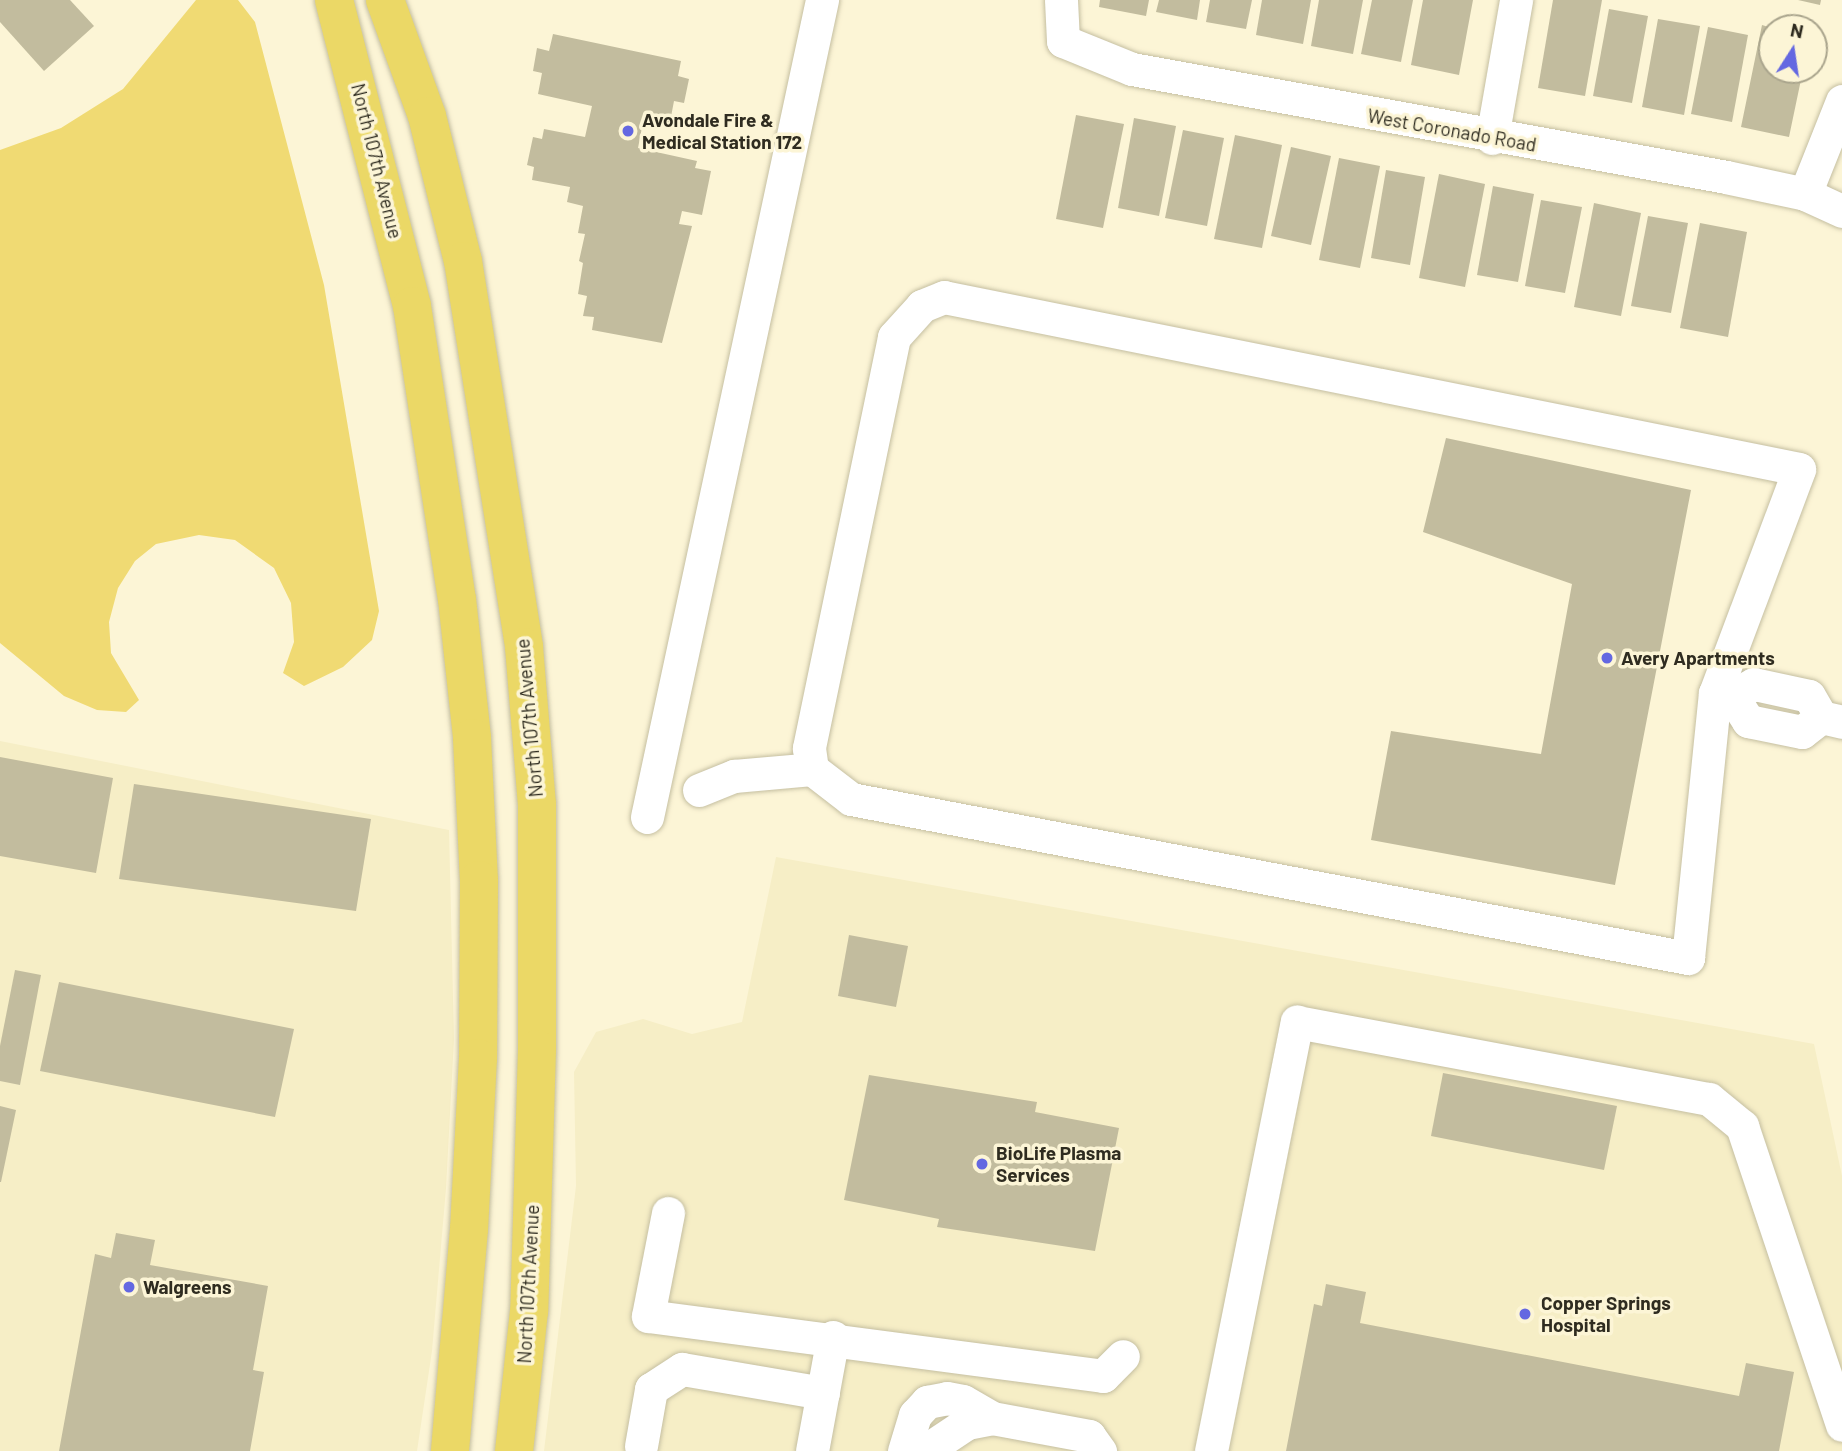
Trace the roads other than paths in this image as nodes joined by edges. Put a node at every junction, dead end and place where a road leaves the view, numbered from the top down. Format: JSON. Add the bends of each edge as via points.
{"nodes":[{"id":1,"x":334,"y":0,"type":"edge"},
{"id":2,"x":385,"y":0,"type":"edge"},
{"id":3,"x":413,"y":0,"type":"edge"},
{"id":4,"x":822,"y":0,"type":"edge"},
{"id":5,"x":1061,"y":0,"type":"edge"},
{"id":6,"x":1516,"y":0,"type":"edge"},
{"id":7,"x":1842,"y":101,"type":"edge"},
{"id":8,"x":427,"y":116,"type":"junction"},
{"id":9,"x":1492,"y":138,"type":"junction"},
{"id":10,"x":1805,"y":194,"type":"junction"},
{"id":11,"x":1842,"y":211,"type":"edge"},
{"id":12,"x":464,"y":269,"type":"junction"},
{"id":13,"x":406,"y":281,"type":"junction"},
{"id":14,"x":1723,"y":695,"type":"junction"},
{"id":15,"x":1832,"y":720,"type":"edge"},
{"id":16,"x":812,"y":769,"type":"junction"},
{"id":17,"x":699,"y":790,"type":"dead end"},
{"id":18,"x":647,"y":817,"type":"dead end"},
{"id":19,"x":668,"y":1213,"type":"dead end"},
{"id":20,"x":833,"y":1337,"type":"junction"},
{"id":21,"x":1123,"y":1356,"type":"dead end"},
{"id":22,"x":823,"y":1393,"type":"junction"},
{"id":23,"x":992,"y":1418,"type":"junction"},
{"id":24,"x":1842,"y":1425,"type":"edge"},
{"id":25,"x":641,"y":1446,"type":"dead end"},
{"id":26,"x":1102,"y":1449,"type":"edge"},
{"id":27,"x":450,"y":1451,"type":"edge"},
{"id":28,"x":514,"y":1451,"type":"edge"},
{"id":29,"x":812,"y":1451,"type":"edge"},
{"id":30,"x":904,"y":1451,"type":"edge"},
{"id":31,"x":925,"y":1451,"type":"edge"},
{"id":32,"x":1211,"y":1451,"type":"edge"}],
"edges":[{"from":1,"to":13,"type":"main road","name":"North 107th Avenue"},
{"from":2,"to":8,"type":"main road","name":"North 107th Avenue"},
{"from":3,"to":8,"type":"main road"},
{"from":4,"to":18,"type":"street"},
{"from":5,"to":9,"type":"street","name":"West Coronado Road","via":[[1063,41],[1132,69]]},
{"from":6,"to":9,"type":"street"},
{"from":7,"to":10,"type":"street"},
{"from":8,"to":12,"type":"main road","name":"North 107th Avenue"},
{"from":9,"to":10,"type":"street","name":"West Coronado Road"},
{"from":10,"to":11,"type":"street","name":"West Coronado Road"},
{"from":12,"to":13,"type":"main road"},
{"from":12,"to":28,"type":"main road","name":"North 107th Avenue","via":[[522,634],[537,804],[537,1062],[529,1311]]},
{"from":13,"to":27,"type":"main road","name":"North 107th Avenue","via":[[457,599],[472,738],[479,880],[471,1189]]},
{"from":14,"to":15,"type":"street","via":[[1754,684],[1809,696]]},
{"from":14,"to":16,"type":"street","via":[[1688,958],[852,799]]},
{"from":14,"to":16,"type":"street","via":[[1799,469],[944,297],[922,306],[894,337],[809,748]]},
{"from":16,"to":17,"type":"street","via":[[734,776]]},
{"from":19,"to":20,"type":"street","via":[[648,1316]]},
{"from":20,"to":21,"type":"street","via":[[1103,1376]]},
{"from":20,"to":22,"type":"street"},
{"from":22,"to":25,"type":"street","via":[[682,1369],[652,1389]]},
{"from":22,"to":29,"type":"street"},
{"from":23,"to":26,"type":"street","via":[[1089,1436]]},
{"from":23,"to":30,"type":"street","via":[[962,1401],[927,1402],[915,1415]]},
{"from":23,"to":31,"type":"street","via":[[967,1423]]},
{"from":24,"to":32,"type":"street","via":[[1742,1126],[1709,1099],[1297,1022]]}]}
